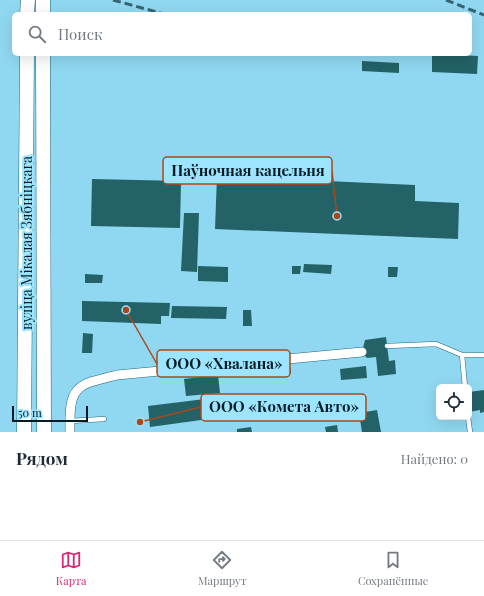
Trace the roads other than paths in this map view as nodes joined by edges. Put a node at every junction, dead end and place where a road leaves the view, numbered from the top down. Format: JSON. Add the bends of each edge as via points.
{"nodes":[{"id":1,"x":28,"y":0,"type":"edge"},
{"id":2,"x":43,"y":0,"type":"edge"},
{"id":3,"x":28,"y":12,"type":"edge"},
{"id":4,"x":43,"y":12,"type":"edge"},
{"id":5,"x":27,"y":56,"type":"edge"},
{"id":6,"x":43,"y":56,"type":"edge"},
{"id":7,"x":387,"y":346,"type":"dead end"},
{"id":8,"x":362,"y":352,"type":"dead end"},
{"id":9,"x":462,"y":355,"type":"junction"},
{"id":10,"x":484,"y":355,"type":"edge"},
{"id":11,"x":465,"y":384,"type":"edge"},
{"id":12,"x":104,"y":419,"type":"dead end"},
{"id":13,"x":468,"y":420,"type":"edge"},
{"id":14,"x":70,"y":421,"type":"junction"},
{"id":15,"x":24,"y":432,"type":"edge"},
{"id":16,"x":44,"y":432,"type":"edge"},
{"id":17,"x":70,"y":432,"type":"edge"},
{"id":18,"x":470,"y":432,"type":"edge"}],
"edges":[{"from":1,"to":3,"type":"main road"},
{"from":2,"to":4,"type":"main road"},
{"from":5,"to":15,"type":"main road","name":"вуліца Мікалая Зябніцкага"},
{"from":6,"to":16,"type":"main road","name":"вуліца Мікалая Зябніцкага"},
{"from":7,"to":9,"type":"lane","via":[[436,344]]},
{"from":8,"to":14,"type":"street","via":[[117,375],[87,382],[75,392],[70,405]]},
{"from":9,"to":10,"type":"lane"},
{"from":9,"to":11,"type":"lane"},
{"from":12,"to":14,"type":"lane"},
{"from":13,"to":18,"type":"lane"},
{"from":14,"to":17,"type":"street"}]}
